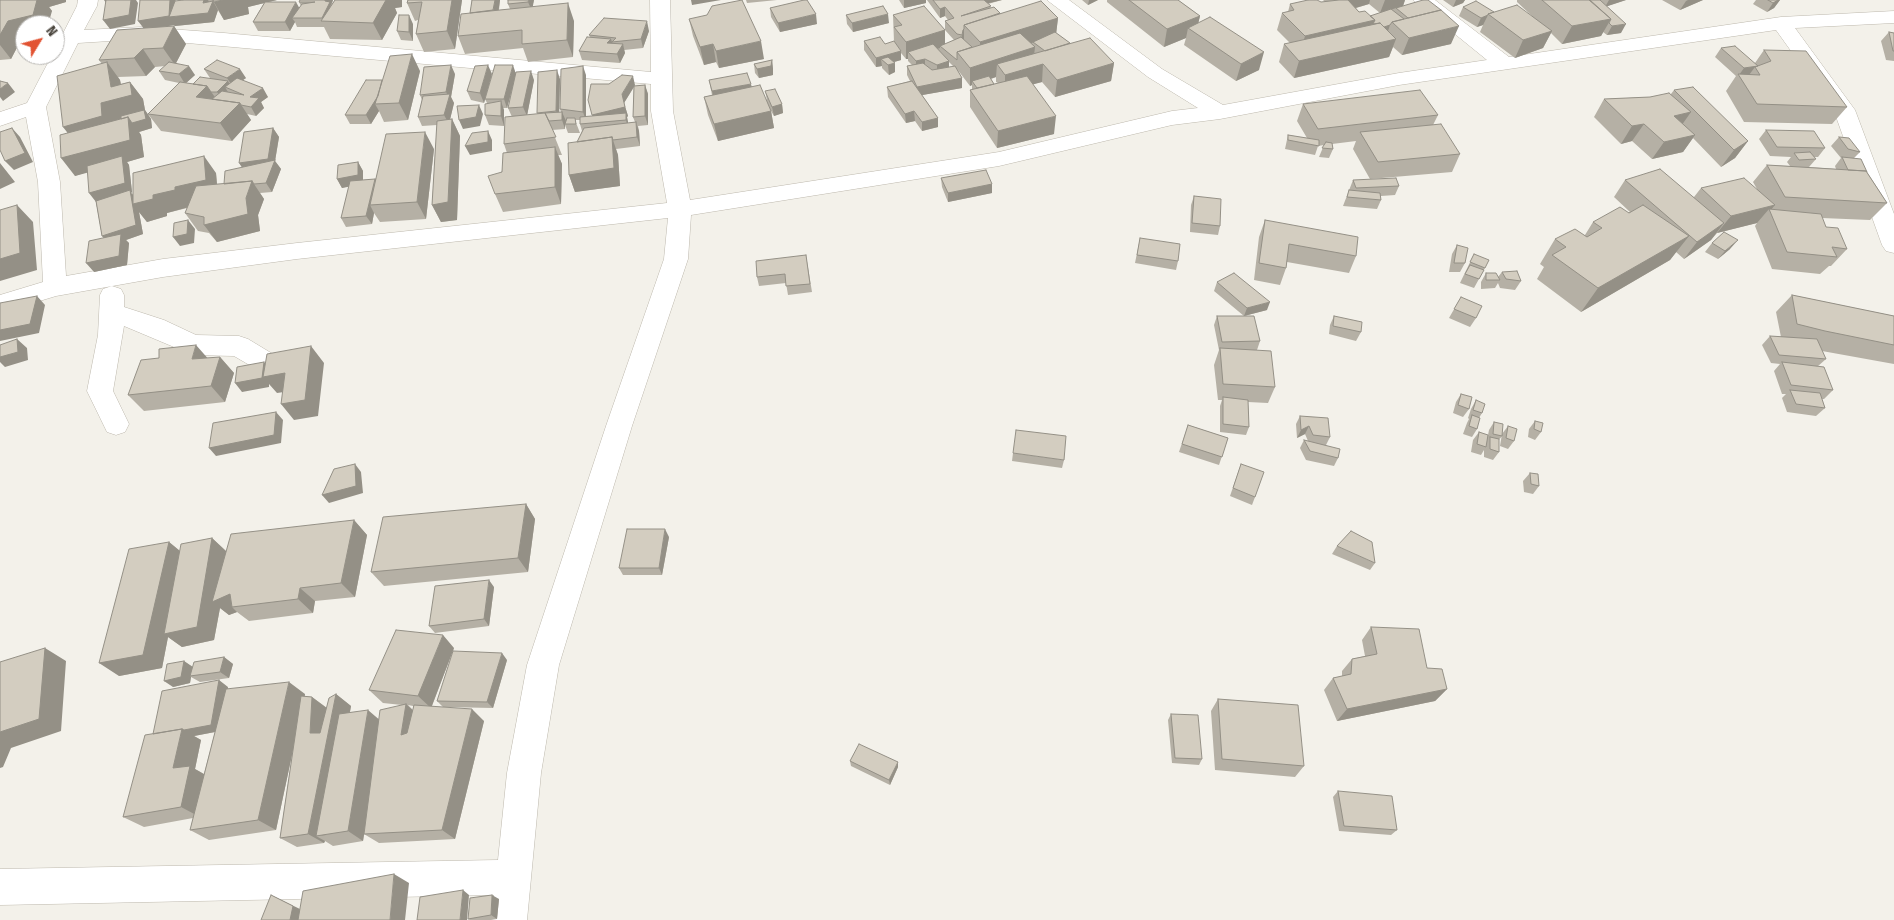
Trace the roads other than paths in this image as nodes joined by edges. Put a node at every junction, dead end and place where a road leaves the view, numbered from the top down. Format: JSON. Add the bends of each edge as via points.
{"nodes":[{"id":1,"x":88,"y":0,"type":"edge"},
{"id":2,"x":660,"y":0,"type":"edge"},
{"id":3,"x":1057,"y":0,"type":"edge"},
{"id":4,"x":1423,"y":0,"type":"edge"},
{"id":5,"x":1894,"y":18,"type":"edge"},
{"id":6,"x":1781,"y":23,"type":"junction"},
{"id":7,"x":71,"y":36,"type":"junction"},
{"id":8,"x":1504,"y":63,"type":"junction"},
{"id":9,"x":661,"y":79,"type":"junction"},
{"id":10,"x":35,"y":107,"type":"junction"},
{"id":11,"x":1220,"y":112,"type":"junction"},
{"id":12,"x":0,"y":120,"type":"edge"},
{"id":13,"x":680,"y":209,"type":"junction"},
{"id":14,"x":1894,"y":245,"type":"edge"},
{"id":15,"x":113,"y":276,"type":"junction"},
{"id":16,"x":55,"y":287,"type":"junction"},
{"id":17,"x":0,"y":304,"type":"edge"},
{"id":18,"x":112,"y":312,"type":"junction"},
{"id":19,"x":267,"y":363,"type":"edge"},
{"id":20,"x":116,"y":424,"type":"dead end"},
{"id":21,"x":514,"y":877,"type":"junction"},
{"id":22,"x":0,"y":887,"type":"edge"},
{"id":23,"x":509,"y":920,"type":"edge"}],
"edges":[{"from":1,"to":7,"type":"street"},
{"from":2,"to":9,"type":"street"},
{"from":3,"to":11,"type":"street","via":[[1155,73]]},
{"from":4,"to":8,"type":"street"},
{"from":5,"to":6,"type":"street"},
{"from":6,"to":8,"type":"street"},
{"from":6,"to":14,"type":"street","via":[[1844,110]]},
{"from":7,"to":9,"type":"street","via":[[142,33]]},
{"from":7,"to":10,"type":"street"},
{"from":8,"to":11,"type":"street"},
{"from":9,"to":13,"type":"street","via":[[662,111]]},
{"from":10,"to":12,"type":"street"},
{"from":10,"to":16,"type":"street","via":[[49,182]]},
{"from":11,"to":13,"type":"street","via":[[1172,118],[999,159]]},
{"from":13,"to":15,"type":"street","via":[[297,251]]},
{"from":13,"to":21,"type":"street","via":[[676,259],[542,665],[524,773]]},
{"from":15,"to":16,"type":"street"},
{"from":15,"to":18,"type":"street"},
{"from":16,"to":17,"type":"street"},
{"from":18,"to":19,"type":"street","via":[[193,345],[239,346]]},
{"from":18,"to":20,"type":"street","via":[[100,391]]},
{"from":21,"to":22,"type":"street"},
{"from":21,"to":23,"type":"street"}]}
